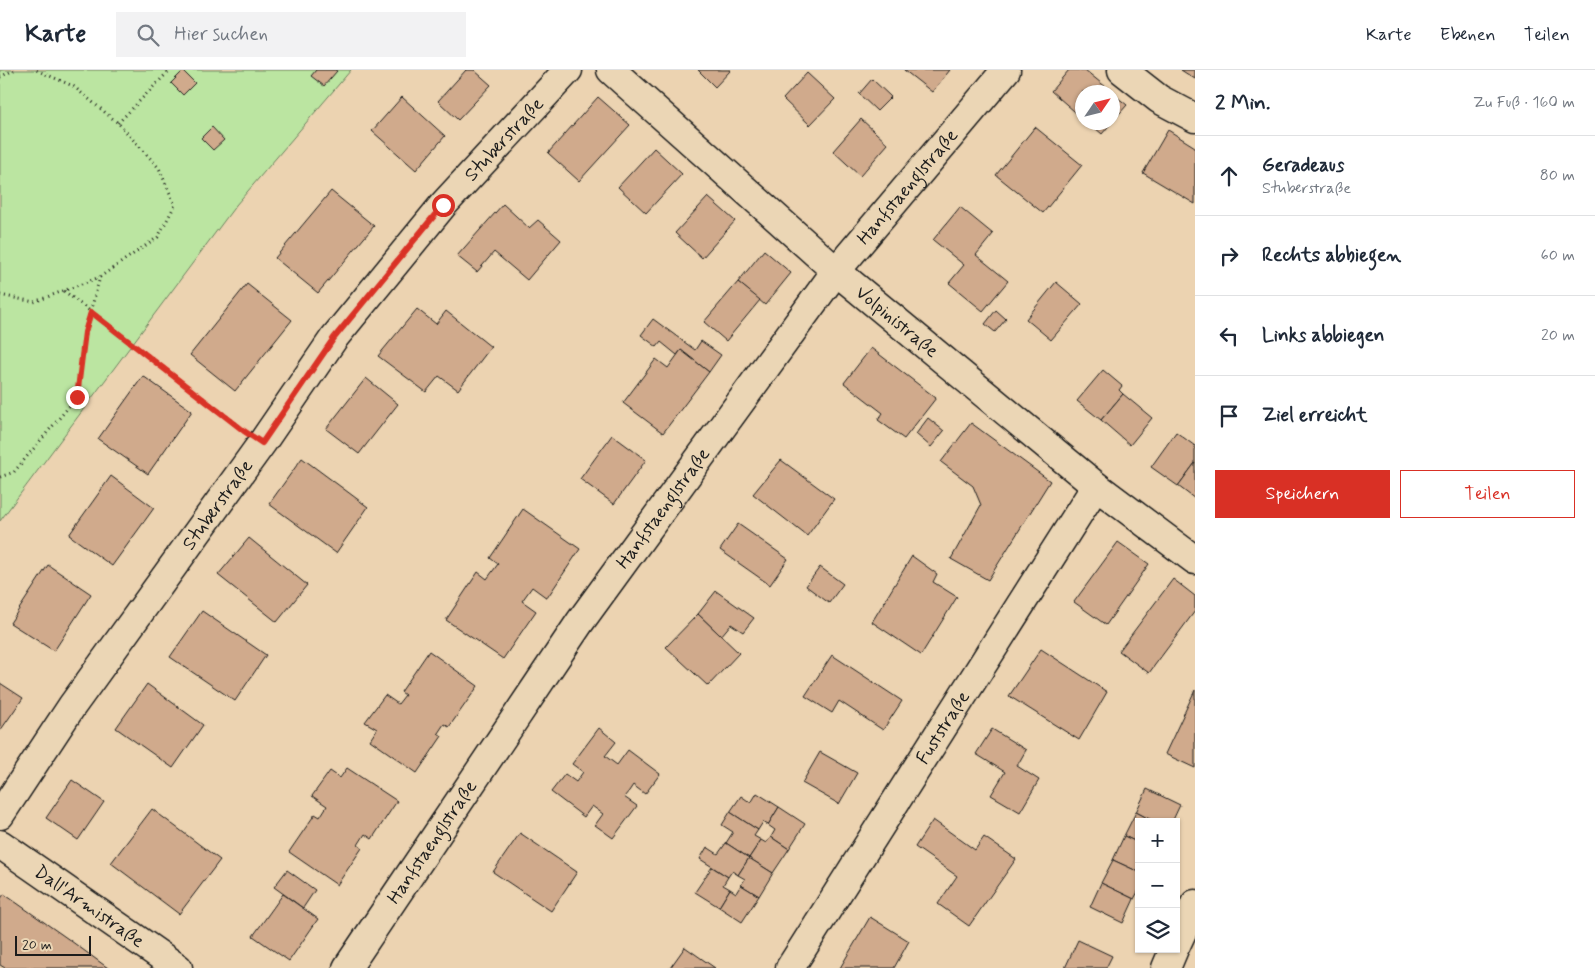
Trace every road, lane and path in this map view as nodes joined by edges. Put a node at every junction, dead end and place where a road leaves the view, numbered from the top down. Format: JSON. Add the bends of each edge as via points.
{"nodes":[{"id":1,"x":14,"y":70,"type":"edge"},
{"id":2,"x":36,"y":70,"type":"edge"},
{"id":3,"x":170,"y":70,"type":"edge"},
{"id":4,"x":568,"y":70,"type":"edge"},
{"id":5,"x":611,"y":70,"type":"edge"},
{"id":6,"x":1006,"y":70,"type":"edge"},
{"id":7,"x":1122,"y":70,"type":"edge"},
{"id":8,"x":0,"y":78,"type":"edge"},
{"id":9,"x":1195,"y":118,"type":"edge"},
{"id":10,"x":118,"y":123,"type":"junction"},
{"id":11,"x":836,"y":271,"type":"junction"},
{"id":12,"x":100,"y":277,"type":"junction"},
{"id":13,"x":64,"y":290,"type":"junction"},
{"id":14,"x":0,"y":295,"type":"edge"},
{"id":15,"x":91,"y":312,"type":"junction"},
{"id":16,"x":262,"y":443,"type":"junction"},
{"id":17,"x":0,"y":477,"type":"edge"},
{"id":18,"x":1096,"y":486,"type":"junction"},
{"id":19,"x":1195,"y":560,"type":"edge"},
{"id":20,"x":0,"y":816,"type":"edge"},
{"id":21,"x":0,"y":844,"type":"edge"},
{"id":22,"x":1195,"y":904,"type":"edge"},
{"id":23,"x":1180,"y":936,"type":"edge"},
{"id":24,"x":1172,"y":953,"type":"edge"},
{"id":25,"x":178,"y":968,"type":"edge"},
{"id":26,"x":347,"y":968,"type":"edge"},
{"id":27,"x":790,"y":968,"type":"edge"},
{"id":28,"x":1166,"y":968,"type":"edge"}],
"edges":[{"from":1,"to":8,"type":"path"},
{"from":2,"to":10,"type":"path","via":[[73,86]]},
{"from":3,"to":10,"type":"path"},
{"from":4,"to":16,"type":"street","name":"Stuberstraße","via":[[437,212],[334,338]]},
{"from":5,"to":11,"type":"street","name":"Volpinistraße"},
{"from":6,"to":11,"type":"street","name":"Hanfstaenglstraße"},
{"from":7,"to":9,"type":"street","via":[[1158,99]]},
{"from":10,"to":12,"type":"path","via":[[159,168],[175,204],[158,237]]},
{"from":11,"to":18,"type":"street","name":"Volpinistraße"},
{"from":11,"to":26,"type":"street","name":"Hanfstaenglstraße","via":[[580,622]]},
{"from":12,"to":13,"type":"path"},
{"from":12,"to":15,"type":"path"},
{"from":13,"to":14,"type":"path","via":[[34,302]]},
{"from":13,"to":15,"type":"path"},
{"from":15,"to":16,"type":"path"},
{"from":15,"to":17,"type":"path","via":[[85,332],[77,397],[14,472]]},
{"from":16,"to":20,"type":"street","name":"Stuberstraße","via":[[72,706]]},
{"from":18,"to":19,"type":"street","name":"Volpinistraße"},
{"from":18,"to":27,"type":"street","name":"Fuststraße"},
{"from":21,"to":25,"type":"street","name":"Dall'Armistraße"},
{"from":22,"to":23,"type":"street"},
{"from":24,"to":28,"type":"street"}]}
